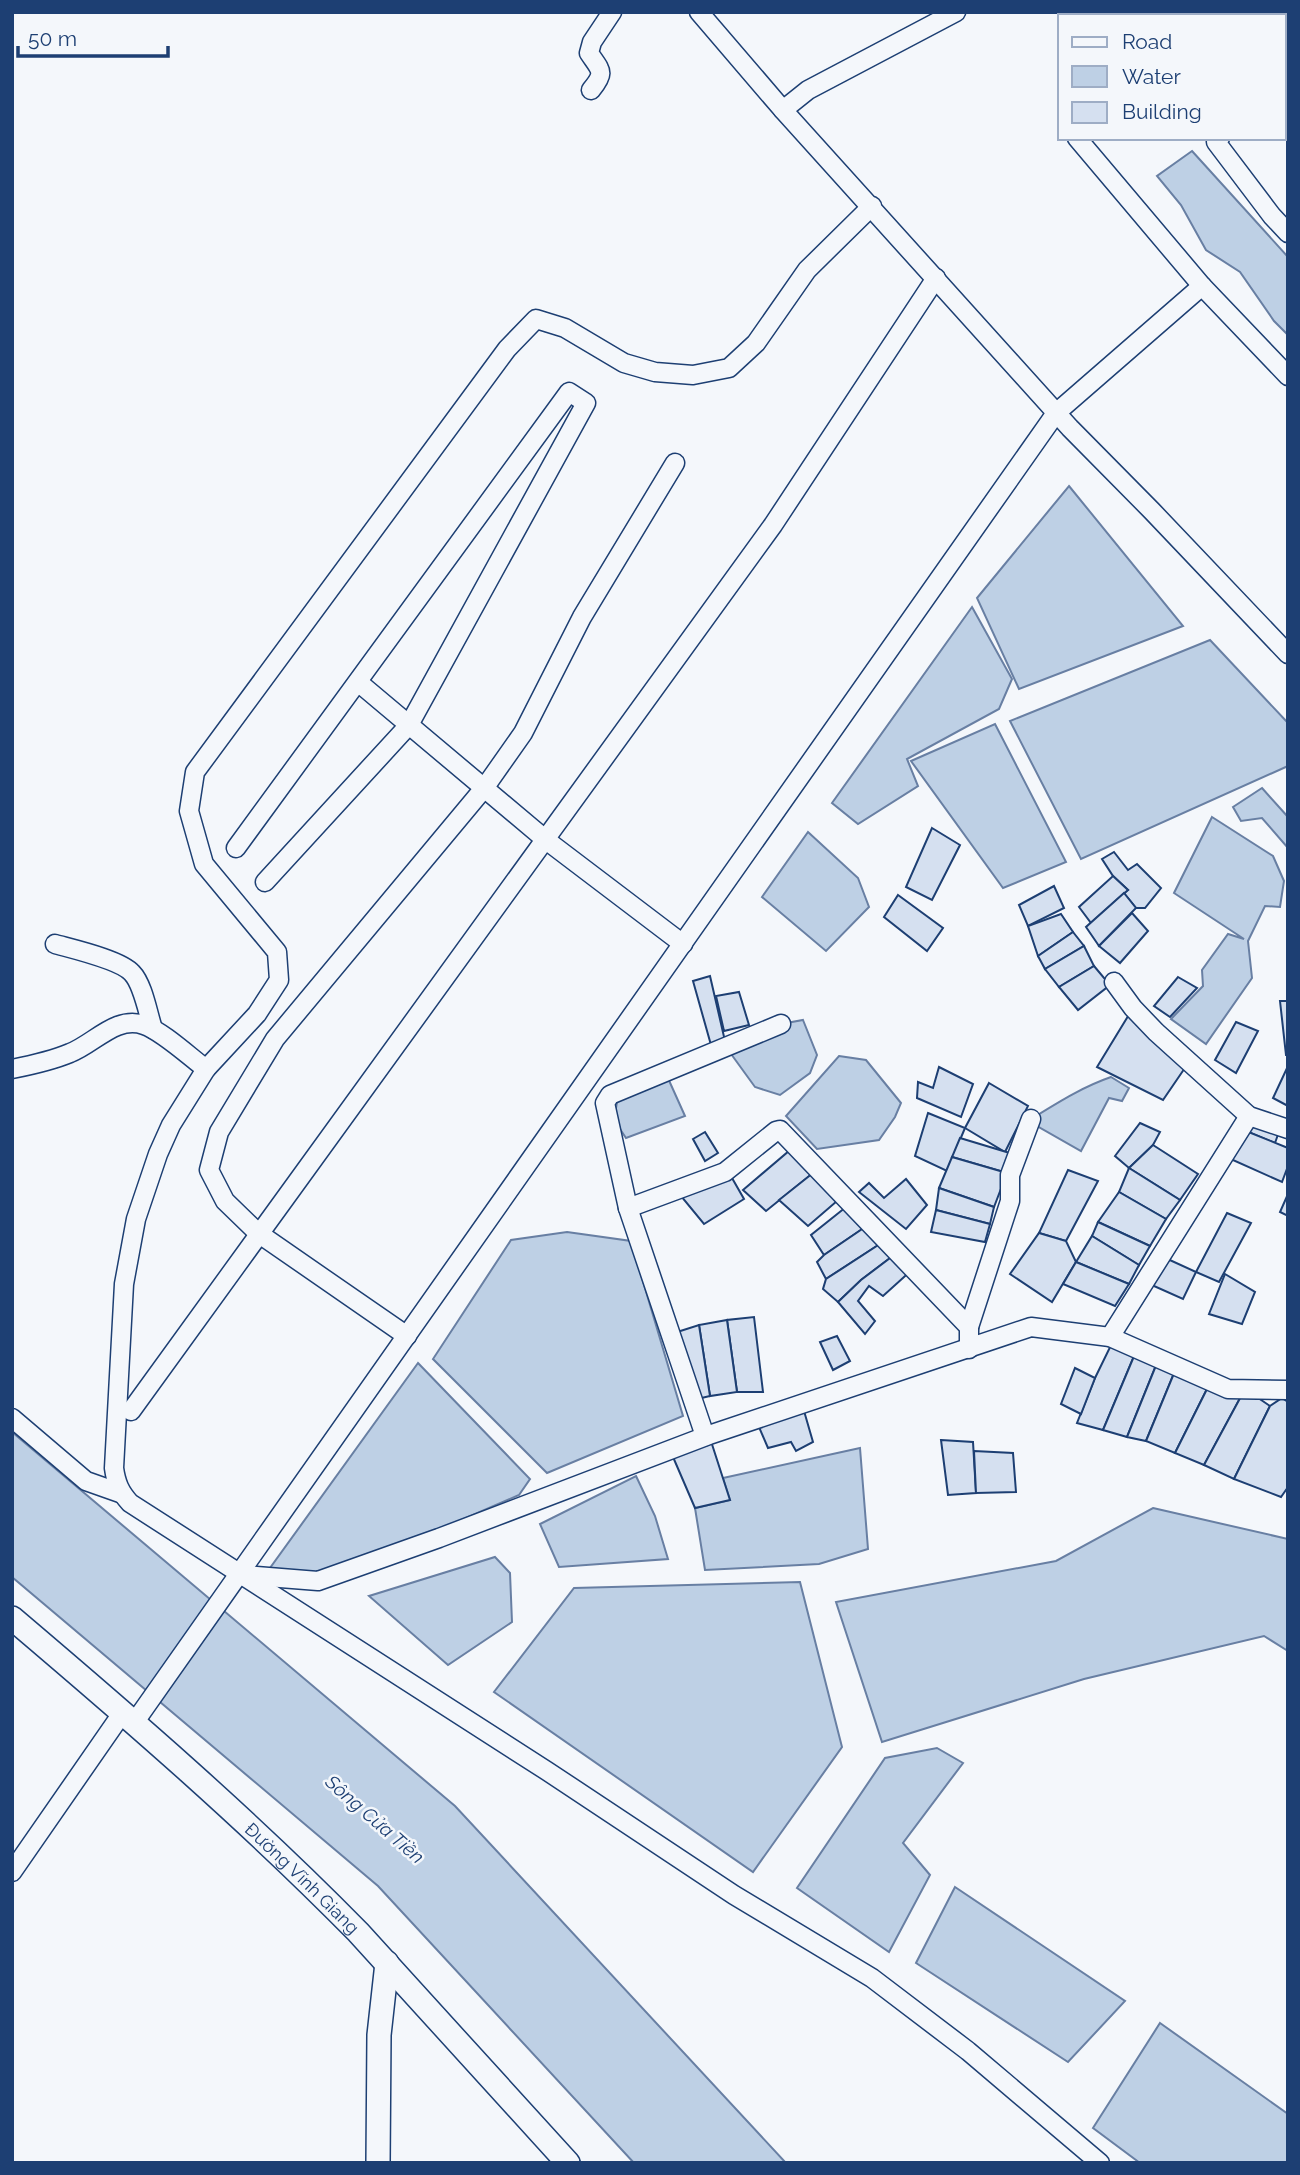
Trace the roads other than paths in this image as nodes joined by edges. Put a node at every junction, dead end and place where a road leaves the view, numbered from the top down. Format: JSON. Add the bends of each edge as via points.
{"nodes":[{"id":1,"x":612,"y":12,"type":"edge"},
{"id":2,"x":699,"y":12,"type":"edge"},
{"id":3,"x":956,"y":12,"type":"edge"},
{"id":4,"x":591,"y":90,"type":"dead end"},
{"id":5,"x":783,"y":110,"type":"junction"},
{"id":6,"x":1079,"y":140,"type":"edge"},
{"id":7,"x":1218,"y":140,"type":"edge"},
{"id":8,"x":872,"y":206,"type":"junction"},
{"id":9,"x":1288,"y":233,"type":"edge"},
{"id":10,"x":936,"y":278,"type":"junction"},
{"id":11,"x":1202,"y":286,"type":"junction"},
{"id":12,"x":1288,"y":376,"type":"edge"},
{"id":13,"x":1056,"y":413,"type":"junction"},
{"id":14,"x":675,"y":463,"type":"dead end"},
{"id":15,"x":1288,"y":654,"type":"edge"},
{"id":16,"x":358,"y":681,"type":"junction"},
{"id":17,"x":409,"y":725,"type":"junction"},
{"id":18,"x":485,"y":787,"type":"junction"},
{"id":19,"x":546,"y":839,"type":"junction"},
{"id":20,"x":236,"y":848,"type":"dead end"},
{"id":21,"x":265,"y":882,"type":"dead end"},
{"id":22,"x":55,"y":944,"type":"dead end"},
{"id":23,"x":682,"y":944,"type":"junction"},
{"id":24,"x":1114,"y":982,"type":"dead end"},
{"id":25,"x":781,"y":1024,"type":"dead end"},
{"id":26,"x":153,"y":1029,"type":"junction"},
{"id":27,"x":12,"y":1069,"type":"edge"},
{"id":28,"x":206,"y":1069,"type":"junction"},
{"id":29,"x":1250,"y":1116,"type":"junction"},
{"id":30,"x":1031,"y":1119,"type":"dead end"},
{"id":31,"x":1288,"y":1129,"type":"edge"},
{"id":32,"x":628,"y":1208,"type":"junction"},
{"id":33,"x":258,"y":1233,"type":"junction"},
{"id":34,"x":969,"y":1327,"type":"junction"},
{"id":35,"x":407,"y":1336,"type":"junction"},
{"id":36,"x":1110,"y":1337,"type":"junction"},
{"id":37,"x":969,"y":1349,"type":"junction"},
{"id":38,"x":1288,"y":1390,"type":"edge"},
{"id":39,"x":131,"y":1411,"type":"dead end"},
{"id":40,"x":12,"y":1418,"type":"edge"},
{"id":41,"x":705,"y":1436,"type":"junction"},
{"id":42,"x":120,"y":1493,"type":"junction"},
{"id":43,"x":239,"y":1575,"type":"junction"},
{"id":44,"x":12,"y":1618,"type":"edge"},
{"id":45,"x":128,"y":1717,"type":"junction"},
{"id":46,"x":12,"y":1872,"type":"edge"},
{"id":47,"x":387,"y":1963,"type":"junction"},
{"id":48,"x":378,"y":2163,"type":"edge"},
{"id":49,"x":568,"y":2163,"type":"edge"},
{"id":50,"x":1100,"y":2163,"type":"edge"}],
"edges":[{"from":1,"to":4,"type":"street","via":[[592,41],[589,53],[601,78]]},
{"from":2,"to":5,"type":"street"},
{"from":3,"to":5,"type":"street","via":[[808,90]]},
{"from":5,"to":8,"type":"street"},
{"from":6,"to":11,"type":"street"},
{"from":7,"to":9,"type":"street"},
{"from":8,"to":10,"type":"street"},
{"from":8,"to":28,"type":"street","via":[[807,270],[756,343],[729,368],[693,375],[654,372],[624,363],[565,328],[536,319],[507,349],[195,772],[188,811],[204,864],[277,951],[279,980],[257,1014]]},
{"from":10,"to":13,"type":"street"},
{"from":10,"to":19,"type":"street","via":[[773,525]]},
{"from":11,"to":12,"type":"street"},
{"from":11,"to":13,"type":"street"},
{"from":13,"to":15,"type":"street"},
{"from":13,"to":23,"type":"street"},
{"from":14,"to":18,"type":"street","via":[[582,617],[523,733]]},
{"from":16,"to":17,"type":"street"},
{"from":16,"to":17,"type":"street","via":[[569,392],[586,403]]},
{"from":16,"to":20,"type":"street"},
{"from":17,"to":18,"type":"street"},
{"from":17,"to":21,"type":"street"},
{"from":18,"to":19,"type":"street"},
{"from":18,"to":33,"type":"street","via":[[275,1038],[219,1132],[209,1170],[225,1201]]},
{"from":19,"to":23,"type":"street"},
{"from":19,"to":33,"type":"street"},
{"from":22,"to":26,"type":"street","via":[[121,964],[132,973]]},
{"from":23,"to":35,"type":"street"},
{"from":24,"to":29,"type":"street","via":[[1156,1032]]},
{"from":25,"to":32,"type":"street","via":[[606,1099]]},
{"from":26,"to":27,"type":"street","via":[[126,1022],[75,1051]]},
{"from":26,"to":28,"type":"street"},
{"from":28,"to":42,"type":"street","via":[[163,1140],[136,1219],[124,1284],[114,1468]]},
{"from":29,"to":31,"type":"street"},
{"from":29,"to":36,"type":"street"},
{"from":30,"to":34,"type":"street","via":[[1010,1175],[1010,1201]]},
{"from":32,"to":34,"type":"street","via":[[725,1172],[780,1130]]},
{"from":32,"to":41,"type":"street"},
{"from":33,"to":35,"type":"street"},
{"from":33,"to":39,"type":"street"},
{"from":34,"to":37,"type":"street"},
{"from":35,"to":43,"type":"street"},
{"from":36,"to":37,"type":"street","via":[[1031,1327]]},
{"from":36,"to":38,"type":"street","via":[[1228,1389]]},
{"from":37,"to":41,"type":"street"},
{"from":40,"to":42,"type":"street","via":[[86,1481]]},
{"from":41,"to":43,"type":"street","via":[[318,1581]]},
{"from":42,"to":43,"type":"street"},
{"from":43,"to":45,"type":"street","via":[[151,1700]]},
{"from":43,"to":50,"type":"street","via":[[734,1895],[872,1978],[968,2051]]},
{"from":44,"to":45,"type":"street","name":"Đường Vĩnh Giang"},
{"from":45,"to":46,"type":"street"},
{"from":45,"to":47,"type":"street","name":"Đường Vĩnh Giang","via":[[325,1898]]},
{"from":47,"to":48,"type":"street","via":[[379,2035]]},
{"from":47,"to":49,"type":"street","name":"Đường Vĩnh Giang"}]}
